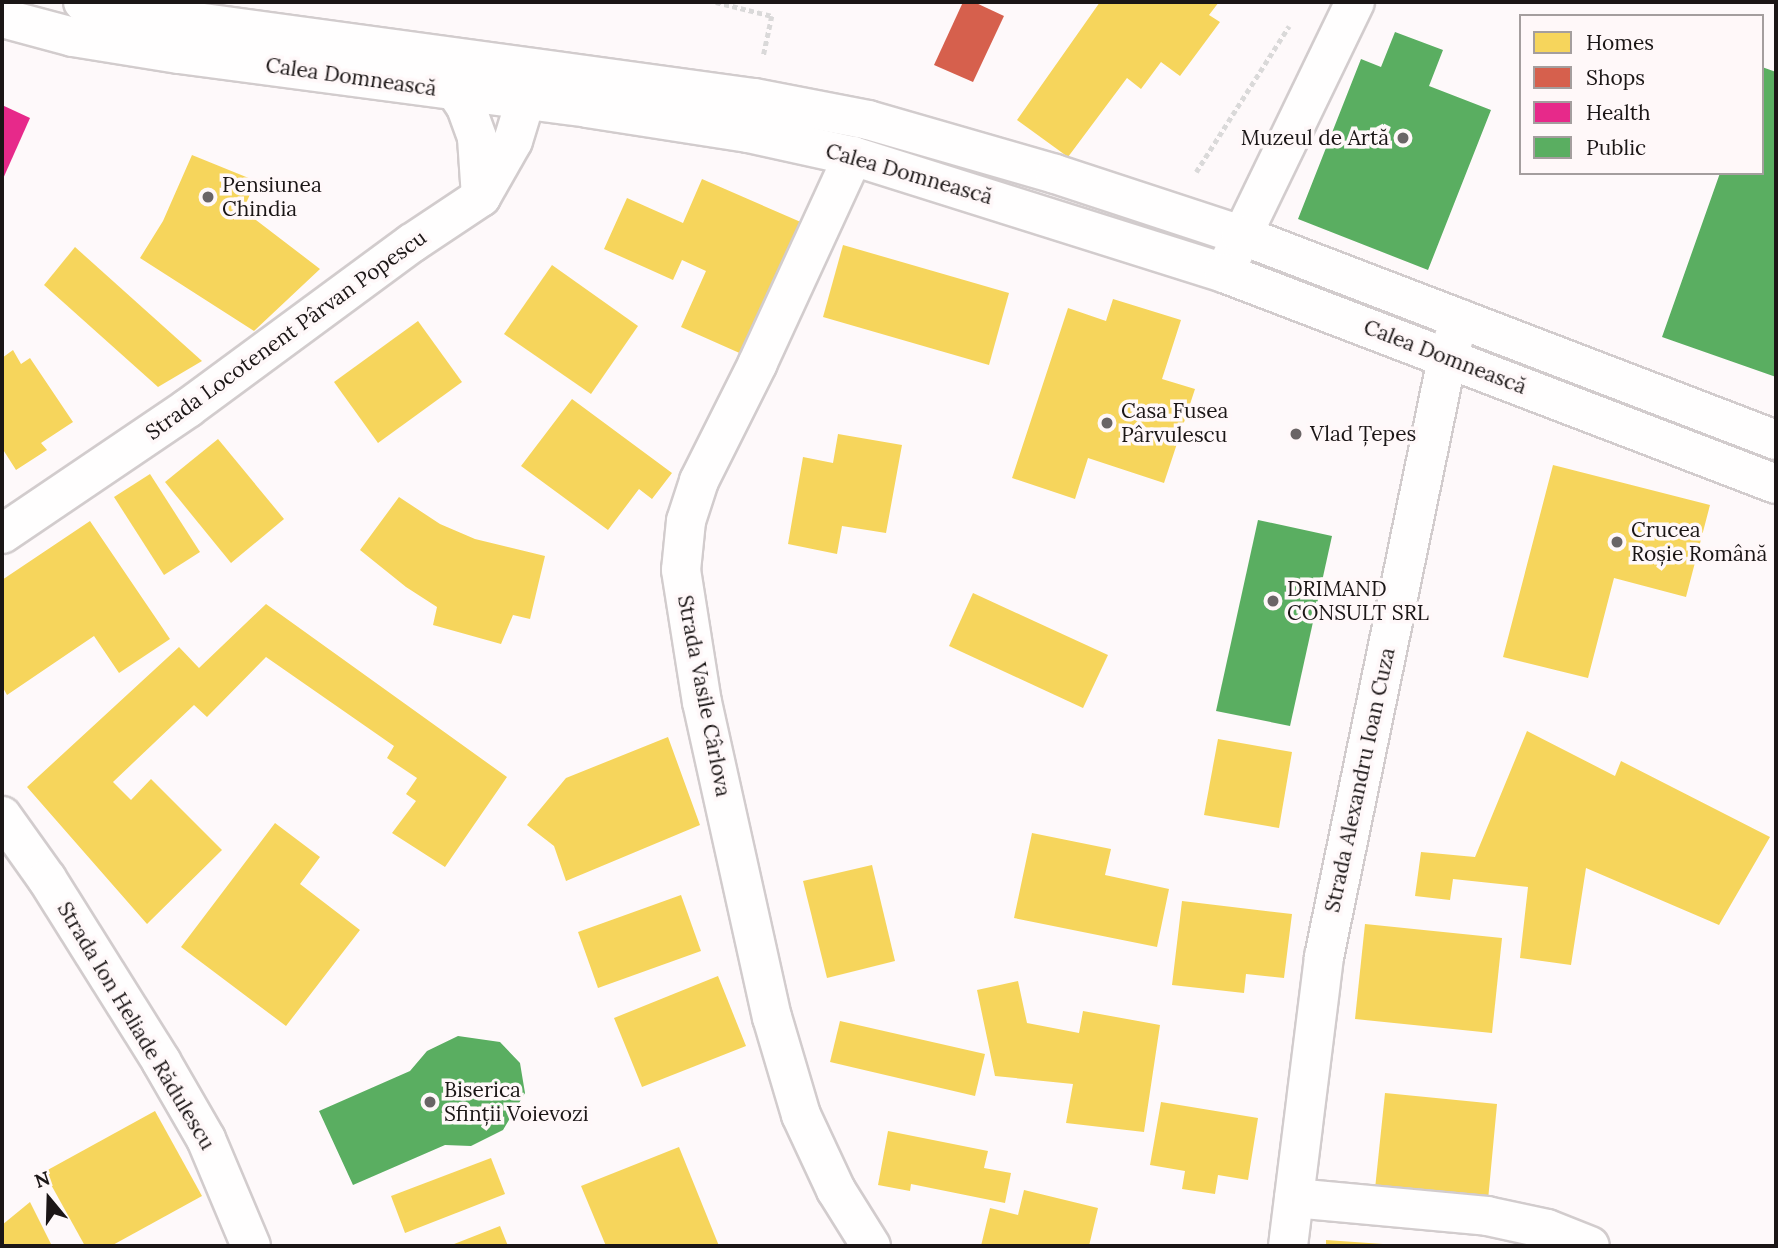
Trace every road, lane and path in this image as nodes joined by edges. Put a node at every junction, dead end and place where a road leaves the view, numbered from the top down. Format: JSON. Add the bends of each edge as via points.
{"nodes":[{"id":1,"x":83,"y":2,"type":"edge"},
{"id":2,"x":1355,"y":2,"type":"edge"},
{"id":3,"x":2,"y":18,"type":"edge"},
{"id":4,"x":1289,"y":25,"type":"dead end"},
{"id":5,"x":765,"y":54,"type":"dead end"},
{"id":6,"x":778,"y":58,"type":"dead end"},
{"id":7,"x":531,"y":83,"type":"junction"},
{"id":8,"x":456,"y":92,"type":"junction"},
{"id":9,"x":853,"y":156,"type":"junction"},
{"id":10,"x":1193,"y":177,"type":"dead end"},
{"id":11,"x":481,"y":197,"type":"junction"},
{"id":12,"x":1241,"y":235,"type":"junction"},
{"id":13,"x":1224,"y":273,"type":"junction"},
{"id":14,"x":1461,"y":319,"type":"junction"},
{"id":15,"x":1447,"y":359,"type":"junction"},
{"id":16,"x":1776,"y":440,"type":"edge"},
{"id":17,"x":1776,"y":484,"type":"edge"},
{"id":18,"x":2,"y":534,"type":"edge"},
{"id":19,"x":2,"y":816,"type":"edge"},
{"id":20,"x":1294,"y":1198,"type":"junction"},
{"id":21,"x":250,"y":1246,"type":"edge"},
{"id":22,"x":871,"y":1246,"type":"edge"},
{"id":23,"x":1288,"y":1246,"type":"edge"},
{"id":24,"x":1590,"y":1246,"type":"edge"}],
"edges":[{"from":1,"to":7,"type":"street","name":"Calea Domnească"},
{"from":2,"to":12,"type":"street"},
{"from":3,"to":8,"type":"street","name":"Calea Domnească","via":[[73,37]]},
{"from":4,"to":10,"type":"path"},
{"from":5,"to":6,"type":"path"},
{"from":7,"to":8,"type":"street","name":"Calea Domnească"},
{"from":7,"to":9,"type":"street","name":"Calea Domnească"},
{"from":7,"to":11,"type":"street","name":"Strada Locotenent Pârvan Popescu","via":[[513,141]]},
{"from":7,"to":12,"type":"street","name":"Calea Domnească","via":[[754,98],[868,120]]},
{"from":8,"to":11,"type":"street","via":[[477,138]]},
{"from":9,"to":13,"type":"street","name":"Calea Domnească"},
{"from":9,"to":22,"type":"street","name":"Strada Vasile Cârlova","via":[[699,481],[686,521],[681,570],[702,702],[772,1017],[801,1115],[836,1190]]},
{"from":11,"to":18,"type":"street","name":"Strada Locotenent Pârvan Popescu","via":[[188,408]]},
{"from":12,"to":13,"type":"street"},
{"from":12,"to":14,"type":"street","name":"Calea Domnească"},
{"from":13,"to":15,"type":"street","name":"Calea Domnească"},
{"from":14,"to":15,"type":"street","name":"Strada Alexandru Ioan Cuza"},
{"from":14,"to":16,"type":"street","name":"Calea Domnească"},
{"from":15,"to":17,"type":"street","name":"Calea Domnească"},
{"from":15,"to":20,"type":"street","name":"Strada Alexandru Ioan Cuza","via":[[1324,957]]},
{"from":19,"to":21,"type":"street","name":"Strada Ion Heliade Rădulescu","via":[[47,879],[206,1139]]},
{"from":20,"to":23,"type":"street","name":"Strada Alexandru Ioan Cuza"},
{"from":20,"to":24,"type":"street","via":[[1487,1216],[1547,1229]]}]}
